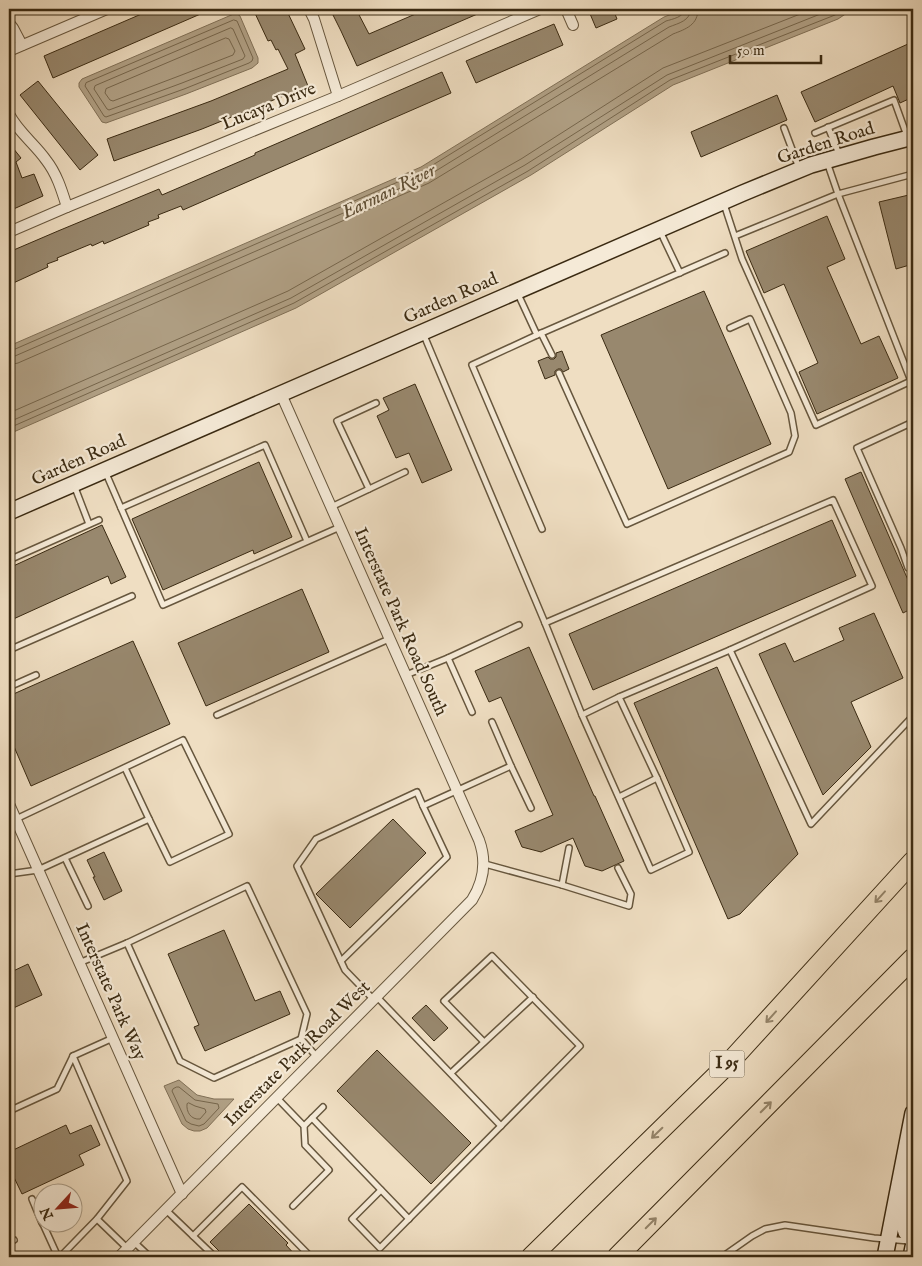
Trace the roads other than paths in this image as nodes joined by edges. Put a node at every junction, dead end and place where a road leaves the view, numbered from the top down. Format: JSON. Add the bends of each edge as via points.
{"nodes":[{"id":1,"x":107,"y":9,"type":"edge"},
{"id":2,"x":309,"y":9,"type":"edge"},
{"id":3,"x":540,"y":9,"type":"edge"},
{"id":4,"x":566,"y":9,"type":"edge"},
{"id":5,"x":9,"y":23,"type":"edge"},
{"id":6,"x":573,"y":25,"type":"dead end"},
{"id":7,"x":22,"y":45,"type":"junction"},
{"id":8,"x":9,"y":51,"type":"edge"},
{"id":9,"x":338,"y":96,"type":"junction"},
{"id":10,"x":9,"y":114,"type":"edge"},
{"id":11,"x":784,"y":128,"type":"dead end"},
{"id":12,"x":828,"y":128,"type":"junction"},
{"id":13,"x":815,"y":133,"type":"dead end"},
{"id":14,"x":911,"y":138,"type":"edge"},
{"id":15,"x":833,"y":159,"type":"junction"},
{"id":16,"x":800,"y":170,"type":"junction"},
{"id":17,"x":913,"y":174,"type":"edge"},
{"id":18,"x":838,"y":194,"type":"junction"},
{"id":19,"x":723,"y":201,"type":"junction"},
{"id":20,"x":67,"y":207,"type":"junction"},
{"id":21,"x":660,"y":229,"type":"junction"},
{"id":22,"x":9,"y":232,"type":"edge"},
{"id":23,"x":736,"y":236,"type":"junction"},
{"id":24,"x":725,"y":253,"type":"dead end"},
{"id":25,"x":680,"y":273,"type":"junction"},
{"id":26,"x":517,"y":291,"type":"junction"},
{"id":27,"x":730,"y":328,"type":"dead end"},
{"id":28,"x":423,"y":332,"type":"junction"},
{"id":29,"x":539,"y":334,"type":"junction"},
{"id":30,"x":552,"y":355,"type":"dead end"},
{"id":31,"x":560,"y":373,"type":"dead end"},
{"id":32,"x":281,"y":394,"type":"junction"},
{"id":33,"x":376,"y":402,"type":"dead end"},
{"id":34,"x":913,"y":422,"type":"edge"},
{"id":35,"x":104,"y":471,"type":"junction"},
{"id":36,"x":405,"y":472,"type":"dead end"},
{"id":37,"x":74,"y":484,"type":"junction"},
{"id":38,"x":369,"y":489,"type":"junction"},
{"id":39,"x":331,"y":507,"type":"junction"},
{"id":40,"x":121,"y":508,"type":"junction"},
{"id":41,"x":9,"y":512,"type":"edge"},
{"id":42,"x":99,"y":520,"type":"dead end"},
{"id":43,"x":89,"y":524,"type":"junction"},
{"id":44,"x":340,"y":526,"type":"junction"},
{"id":45,"x":542,"y":529,"type":"dead end"},
{"id":46,"x":307,"y":541,"type":"junction"},
{"id":47,"x":9,"y":560,"type":"edge"},
{"id":48,"x":913,"y":567,"type":"edge"},
{"id":49,"x":132,"y":596,"type":"dead end"},
{"id":50,"x":545,"y":623,"type":"junction"},
{"id":51,"x":519,"y":625,"type":"dead end"},
{"id":52,"x":390,"y":639,"type":"junction"},
{"id":53,"x":9,"y":650,"type":"edge"},
{"id":54,"x":730,"y":650,"type":"junction"},
{"id":55,"x":448,"y":658,"type":"junction"},
{"id":56,"x":36,"y":675,"type":"dead end"},
{"id":57,"x":406,"y":675,"type":"junction"},
{"id":58,"x":9,"y":687,"type":"edge"},
{"id":59,"x":619,"y":697,"type":"junction"},
{"id":60,"x":472,"y":712,"type":"dead end"},
{"id":61,"x":217,"y":715,"type":"dead end"},
{"id":62,"x":582,"y":715,"type":"junction"},
{"id":63,"x":913,"y":716,"type":"edge"},
{"id":64,"x":492,"y":722,"type":"dead end"},
{"id":65,"x":511,"y":766,"type":"junction"},
{"id":66,"x":125,"y":768,"type":"junction"},
{"id":67,"x":657,"y":778,"type":"junction"},
{"id":68,"x":457,"y":790,"type":"junction"},
{"id":69,"x":619,"y":797,"type":"junction"},
{"id":70,"x":9,"y":804,"type":"edge"},
{"id":71,"x":423,"y":806,"type":"junction"},
{"id":72,"x":531,"y":808,"type":"dead end"},
{"id":73,"x":15,"y":819,"type":"junction"},
{"id":74,"x":149,"y":819,"type":"junction"},
{"id":75,"x":569,"y":848,"type":"dead end"},
{"id":76,"x":65,"y":858,"type":"junction"},
{"id":77,"x":913,"y":861,"type":"edge"},
{"id":78,"x":484,"y":864,"type":"junction"},
{"id":79,"x":618,"y":868,"type":"dead end"},
{"id":80,"x":38,"y":870,"type":"junction"},
{"id":81,"x":9,"y":874,"type":"edge"},
{"id":82,"x":562,"y":885,"type":"junction"},
{"id":83,"x":88,"y":906,"type":"dead end"},
{"id":84,"x":127,"y":942,"type":"junction"},
{"id":85,"x":913,"y":958,"type":"edge"},
{"id":86,"x":341,"y":961,"type":"junction"},
{"id":87,"x":79,"y":963,"type":"junction"},
{"id":88,"x":532,"y":997,"type":"junction"},
{"id":89,"x":376,"y":998,"type":"junction"},
{"id":90,"x":113,"y":1038,"type":"junction"},
{"id":91,"x":301,"y":1038,"type":"junction"},
{"id":92,"x":484,"y":1042,"type":"junction"},
{"id":93,"x":72,"y":1056,"type":"junction"},
{"id":94,"x":317,"y":1057,"type":"junction"},
{"id":95,"x":451,"y":1073,"type":"junction"},
{"id":96,"x":277,"y":1098,"type":"junction"},
{"id":97,"x":323,"y":1107,"type":"dead end"},
{"id":98,"x":9,"y":1111,"type":"edge"},
{"id":99,"x":913,"y":1113,"type":"edge"},
{"id":100,"x":312,"y":1118,"type":"junction"},
{"id":101,"x":304,"y":1126,"type":"junction"},
{"id":102,"x":501,"y":1126,"type":"junction"},
{"id":103,"x":913,"y":1170,"type":"edge"},
{"id":104,"x":380,"y":1190,"type":"junction"},
{"id":105,"x":182,"y":1194,"type":"junction"},
{"id":106,"x":293,"y":1206,"type":"dead end"},
{"id":107,"x":166,"y":1210,"type":"junction"},
{"id":108,"x":96,"y":1219,"type":"junction"},
{"id":109,"x":409,"y":1219,"type":"junction"},
{"id":110,"x":48,"y":1234,"type":"edge"},
{"id":111,"x":194,"y":1236,"type":"junction"},
{"id":112,"x":888,"y":1240,"type":"junction"},
{"id":113,"x":913,"y":1241,"type":"edge"},
{"id":114,"x":131,"y":1245,"type":"junction"},
{"id":115,"x":913,"y":1247,"type":"edge"},
{"id":116,"x":59,"y":1257,"type":"edge"},
{"id":117,"x":119,"y":1257,"type":"edge"},
{"id":118,"x":150,"y":1257,"type":"edge"},
{"id":119,"x":215,"y":1257,"type":"edge"},
{"id":120,"x":311,"y":1257,"type":"edge"},
{"id":121,"x":530,"y":1257,"type":"edge"},
{"id":122,"x":617,"y":1257,"type":"edge"},
{"id":123,"x":722,"y":1257,"type":"edge"},
{"id":124,"x":885,"y":1257,"type":"edge"},
{"id":125,"x":911,"y":1257,"type":"edge"}],
"edges":[{"from":1,"to":7,"type":"street"},
{"from":2,"to":9,"type":"street"},
{"from":3,"to":9,"type":"street","name":"Lucaya Drive"},
{"from":4,"to":6,"type":"street"},
{"from":5,"to":7,"type":"street"},
{"from":7,"to":8,"type":"street"},
{"from":9,"to":20,"type":"street","name":"Lucaya Drive"},
{"from":10,"to":20,"type":"street","via":[[47,160]]},
{"from":11,"to":16,"type":"lane"},
{"from":12,"to":13,"type":"lane"},
{"from":12,"to":14,"type":"lane","via":[[894,100]]},
{"from":12,"to":15,"type":"lane"},
{"from":14,"to":15,"type":"street","name":"Garden Road"},
{"from":15,"to":16,"type":"street","name":"Garden Road"},
{"from":15,"to":18,"type":"lane"},
{"from":16,"to":19,"type":"street","name":"Garden Road"},
{"from":17,"to":18,"type":"lane"},
{"from":18,"to":23,"type":"lane"},
{"from":18,"to":23,"type":"lane","via":[[911,382],[816,425],[742,259]]},
{"from":19,"to":21,"type":"street","name":"Garden Road"},
{"from":19,"to":23,"type":"lane"},
{"from":20,"to":22,"type":"street","name":"Lucaya Drive"},
{"from":21,"to":25,"type":"lane"},
{"from":21,"to":26,"type":"street","name":"Garden Road"},
{"from":24,"to":25,"type":"lane"},
{"from":25,"to":29,"type":"lane"},
{"from":26,"to":28,"type":"street","name":"Garden Road"},
{"from":26,"to":29,"type":"lane"},
{"from":27,"to":31,"type":"lane","via":[[750,319],[791,414],[795,436],[789,452],[627,524]]},
{"from":28,"to":32,"type":"street","name":"Garden Road"},
{"from":28,"to":50,"type":"lane"},
{"from":29,"to":30,"type":"lane"},
{"from":29,"to":45,"type":"lane","via":[[472,365]]},
{"from":32,"to":35,"type":"street","name":"Garden Road"},
{"from":32,"to":39,"type":"street","name":"Interstate Park Road South"},
{"from":33,"to":38,"type":"lane","via":[[337,421]]},
{"from":34,"to":48,"type":"lane","via":[[857,448],[908,568]]},
{"from":35,"to":37,"type":"street","name":"Garden Road"},
{"from":35,"to":40,"type":"lane"},
{"from":36,"to":38,"type":"lane"},
{"from":37,"to":41,"type":"street","name":"Garden Road"},
{"from":37,"to":43,"type":"lane"},
{"from":38,"to":39,"type":"lane"},
{"from":39,"to":44,"type":"street","name":"Interstate Park Road South"},
{"from":40,"to":46,"type":"lane","via":[[264,445]]},
{"from":40,"to":46,"type":"lane","via":[[163,605]]},
{"from":42,"to":43,"type":"lane"},
{"from":43,"to":47,"type":"lane"},
{"from":44,"to":46,"type":"lane"},
{"from":44,"to":52,"type":"street","name":"Interstate Park Road South"},
{"from":49,"to":53,"type":"lane"},
{"from":50,"to":54,"type":"lane","via":[[833,500],[872,586]]},
{"from":50,"to":62,"type":"lane"},
{"from":51,"to":55,"type":"lane"},
{"from":52,"to":57,"type":"street","name":"Interstate Park Road South"},
{"from":52,"to":61,"type":"lane"},
{"from":54,"to":59,"type":"lane"},
{"from":54,"to":63,"type":"lane","via":[[811,824]]},
{"from":55,"to":57,"type":"lane"},
{"from":55,"to":60,"type":"lane"},
{"from":56,"to":58,"type":"lane"},
{"from":57,"to":68,"type":"street","name":"Interstate Park Road South"},
{"from":59,"to":62,"type":"lane"},
{"from":59,"to":67,"type":"lane"},
{"from":62,"to":69,"type":"lane"},
{"from":64,"to":65,"type":"lane"},
{"from":65,"to":68,"type":"lane"},
{"from":65,"to":72,"type":"lane"},
{"from":66,"to":73,"type":"lane"},
{"from":66,"to":74,"type":"lane"},
{"from":66,"to":74,"type":"lane","via":[[183,740],[229,834],[170,862]]},
{"from":67,"to":69,"type":"lane"},
{"from":67,"to":69,"type":"lane","via":[[689,852],[682,856],[652,870]]},
{"from":68,"to":71,"type":"lane"},
{"from":68,"to":78,"type":"street","name":"Interstate Park Road South","via":[[479,840]]},
{"from":70,"to":73,"type":"street","name":"Interstate Park Way"},
{"from":71,"to":86,"type":"lane","via":[[447,857]]},
{"from":71,"to":86,"type":"lane","via":[[417,792],[316,839],[297,866]]},
{"from":73,"to":80,"type":"street","name":"Interstate Park Way"},
{"from":74,"to":76,"type":"lane"},
{"from":75,"to":82,"type":"lane"},
{"from":76,"to":80,"type":"lane"},
{"from":76,"to":83,"type":"lane"},
{"from":77,"to":121,"type":"highway","number":"I 95","one_way":true,"via":[[727,1065]]},
{"from":78,"to":82,"type":"lane"},
{"from":78,"to":89,"type":"street","name":"Interstate Park Road West","via":[[481,883],[472,900]]},
{"from":79,"to":82,"type":"lane","via":[[631,894],[629,906]]},
{"from":80,"to":81,"type":"lane"},
{"from":80,"to":87,"type":"street","name":"Interstate Park Way"},
{"from":84,"to":87,"type":"lane"},
{"from":84,"to":91,"type":"lane","via":[[180,1062],[214,1078]]},
{"from":84,"to":91,"type":"lane","via":[[247,886],[307,1014]]},
{"from":122,"to":85,"type":"highway","one_way":true},
{"from":86,"to":89,"type":"lane","via":[[345,970]]},
{"from":87,"to":90,"type":"street","name":"Interstate Park Way"},
{"from":88,"to":92,"type":"lane"},
{"from":88,"to":92,"type":"lane","via":[[492,956],[444,1001]]},
{"from":88,"to":102,"type":"lane","via":[[580,1046]]},
{"from":89,"to":94,"type":"street","name":"Interstate Park Road West"},
{"from":89,"to":95,"type":"lane"},
{"from":90,"to":93,"type":"lane"},
{"from":90,"to":105,"type":"street","name":"Interstate Park Way"},
{"from":91,"to":94,"type":"lane"},
{"from":92,"to":95,"type":"lane"},
{"from":93,"to":98,"type":"lane","via":[[57,1089]]},
{"from":93,"to":108,"type":"lane","via":[[127,1181]]},
{"from":94,"to":96,"type":"street","name":"Interstate Park Road West"},
{"from":95,"to":102,"type":"lane"},
{"from":96,"to":101,"type":"lane"},
{"from":96,"to":105,"type":"street","name":"Interstate Park Road West"},
{"from":97,"to":100,"type":"lane"},
{"from":99,"to":112,"type":"street"},
{"from":100,"to":101,"type":"lane"},
{"from":100,"to":104,"type":"lane"},
{"from":101,"to":106,"type":"lane","via":[[305,1145],[329,1170]]},
{"from":102,"to":109,"type":"lane"},
{"from":103,"to":113,"type":"street","via":[[903,1222]]},
{"from":104,"to":109,"type":"lane"},
{"from":104,"to":109,"type":"lane","via":[[352,1219],[380,1248]]},
{"from":105,"to":107,"type":"street","name":"Interstate Park Road West"},
{"from":107,"to":111,"type":"lane"},
{"from":107,"to":114,"type":"street","name":"Interstate Park Road West"},
{"from":108,"to":114,"type":"lane"},
{"from":108,"to":116,"type":"lane"},
{"from":110,"to":116,"type":"lane"},
{"from":111,"to":119,"type":"lane"},
{"from":111,"to":120,"type":"lane","via":[[242,1187]]},
{"from":112,"to":113,"type":"lane"},
{"from":112,"to":123,"type":"lane","via":[[785,1225],[758,1232]]},
{"from":112,"to":124,"type":"street"},
{"from":114,"to":117,"type":"street","name":"Interstate Park Road West"},
{"from":114,"to":118,"type":"lane"},
{"from":115,"to":125,"type":"street"}]}
